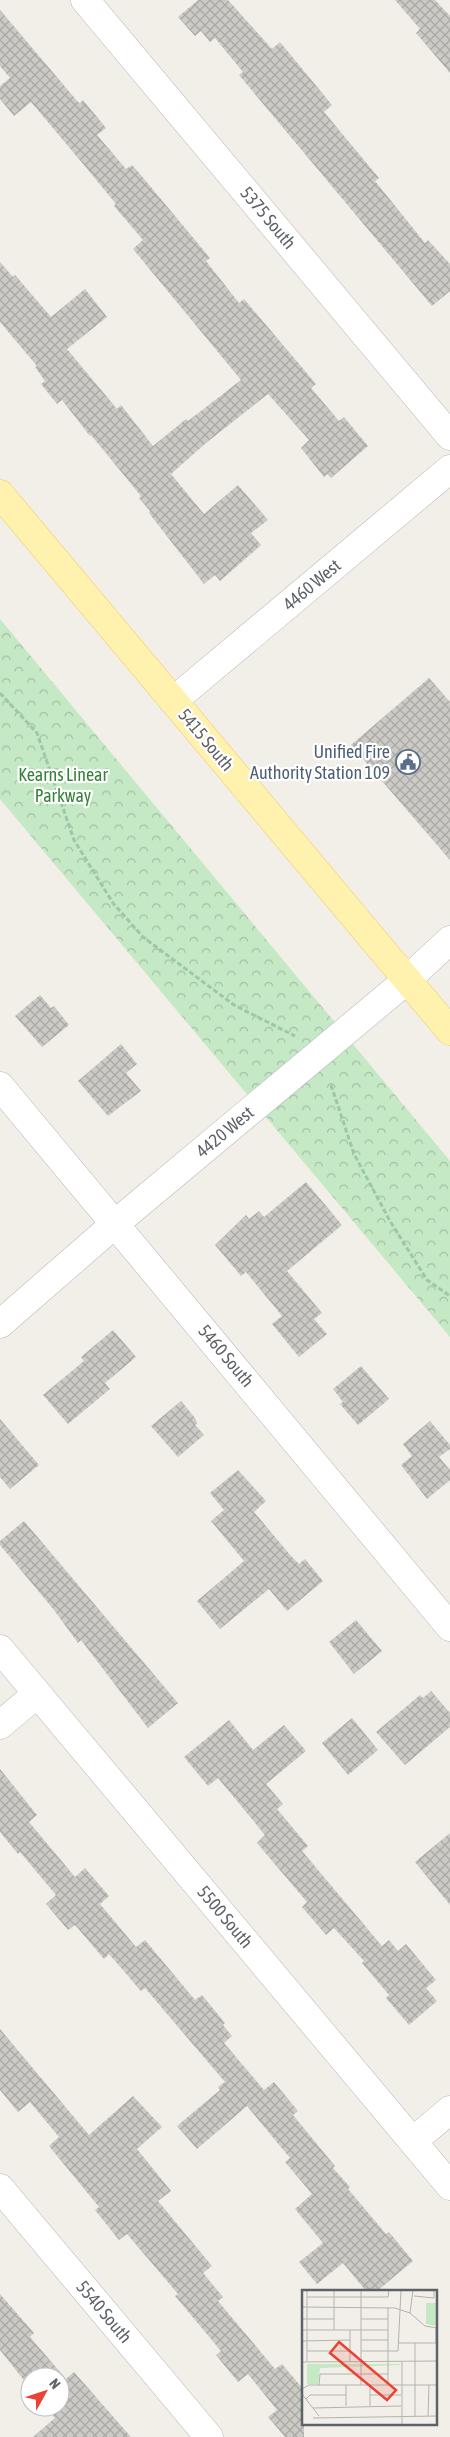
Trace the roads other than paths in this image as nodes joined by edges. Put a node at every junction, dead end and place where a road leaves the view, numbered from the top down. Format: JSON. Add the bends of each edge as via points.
{"nodes":[{"id":1,"x":85,"y":0,"type":"edge"},
{"id":2,"x":450,"y":436,"type":"edge"},
{"id":3,"x":450,"y":469,"type":"edge"},
{"id":4,"x":0,"y":494,"type":"edge"},
{"id":5,"x":173,"y":701,"type":"junction"},
{"id":6,"x":450,"y":940,"type":"edge"},
{"id":7,"x":407,"y":980,"type":"junction"},
{"id":8,"x":450,"y":1031,"type":"edge"},
{"id":9,"x":0,"y":1086,"type":"edge"},
{"id":10,"x":116,"y":1223,"type":"junction"},
{"id":11,"x":0,"y":1324,"type":"edge"},
{"id":12,"x":450,"y":1627,"type":"edge"},
{"id":13,"x":0,"y":1649,"type":"edge"},
{"id":14,"x":37,"y":1694,"type":"junction"},
{"id":15,"x":0,"y":1725,"type":"edge"},
{"id":16,"x":450,"y":2110,"type":"edge"},
{"id":17,"x":412,"y":2141,"type":"junction"},
{"id":18,"x":450,"y":2186,"type":"edge"},
{"id":19,"x":0,"y":2188,"type":"edge"},
{"id":20,"x":209,"y":2437,"type":"edge"}],
"edges":[{"from":1,"to":2,"type":"street","name":"5375 South"},
{"from":3,"to":5,"type":"street","name":"4460 West"},
{"from":4,"to":5,"type":"main road","name":"5415 South"},
{"from":5,"to":7,"type":"main road","name":"5415 South"},
{"from":6,"to":7,"type":"street","name":"4420 West"},
{"from":7,"to":8,"type":"main road","name":"5415 South"},
{"from":7,"to":10,"type":"street","name":"4420 West"},
{"from":9,"to":10,"type":"street","name":"5460 South"},
{"from":10,"to":11,"type":"street","name":"4420 West"},
{"from":10,"to":12,"type":"street","name":"5460 South"},
{"from":13,"to":14,"type":"street","name":"5500 South"},
{"from":14,"to":15,"type":"street"},
{"from":14,"to":17,"type":"street","name":"5500 South"},
{"from":16,"to":17,"type":"street"},
{"from":17,"to":18,"type":"street","name":"5500 South"},
{"from":19,"to":20,"type":"street","name":"5540 South"}]}
